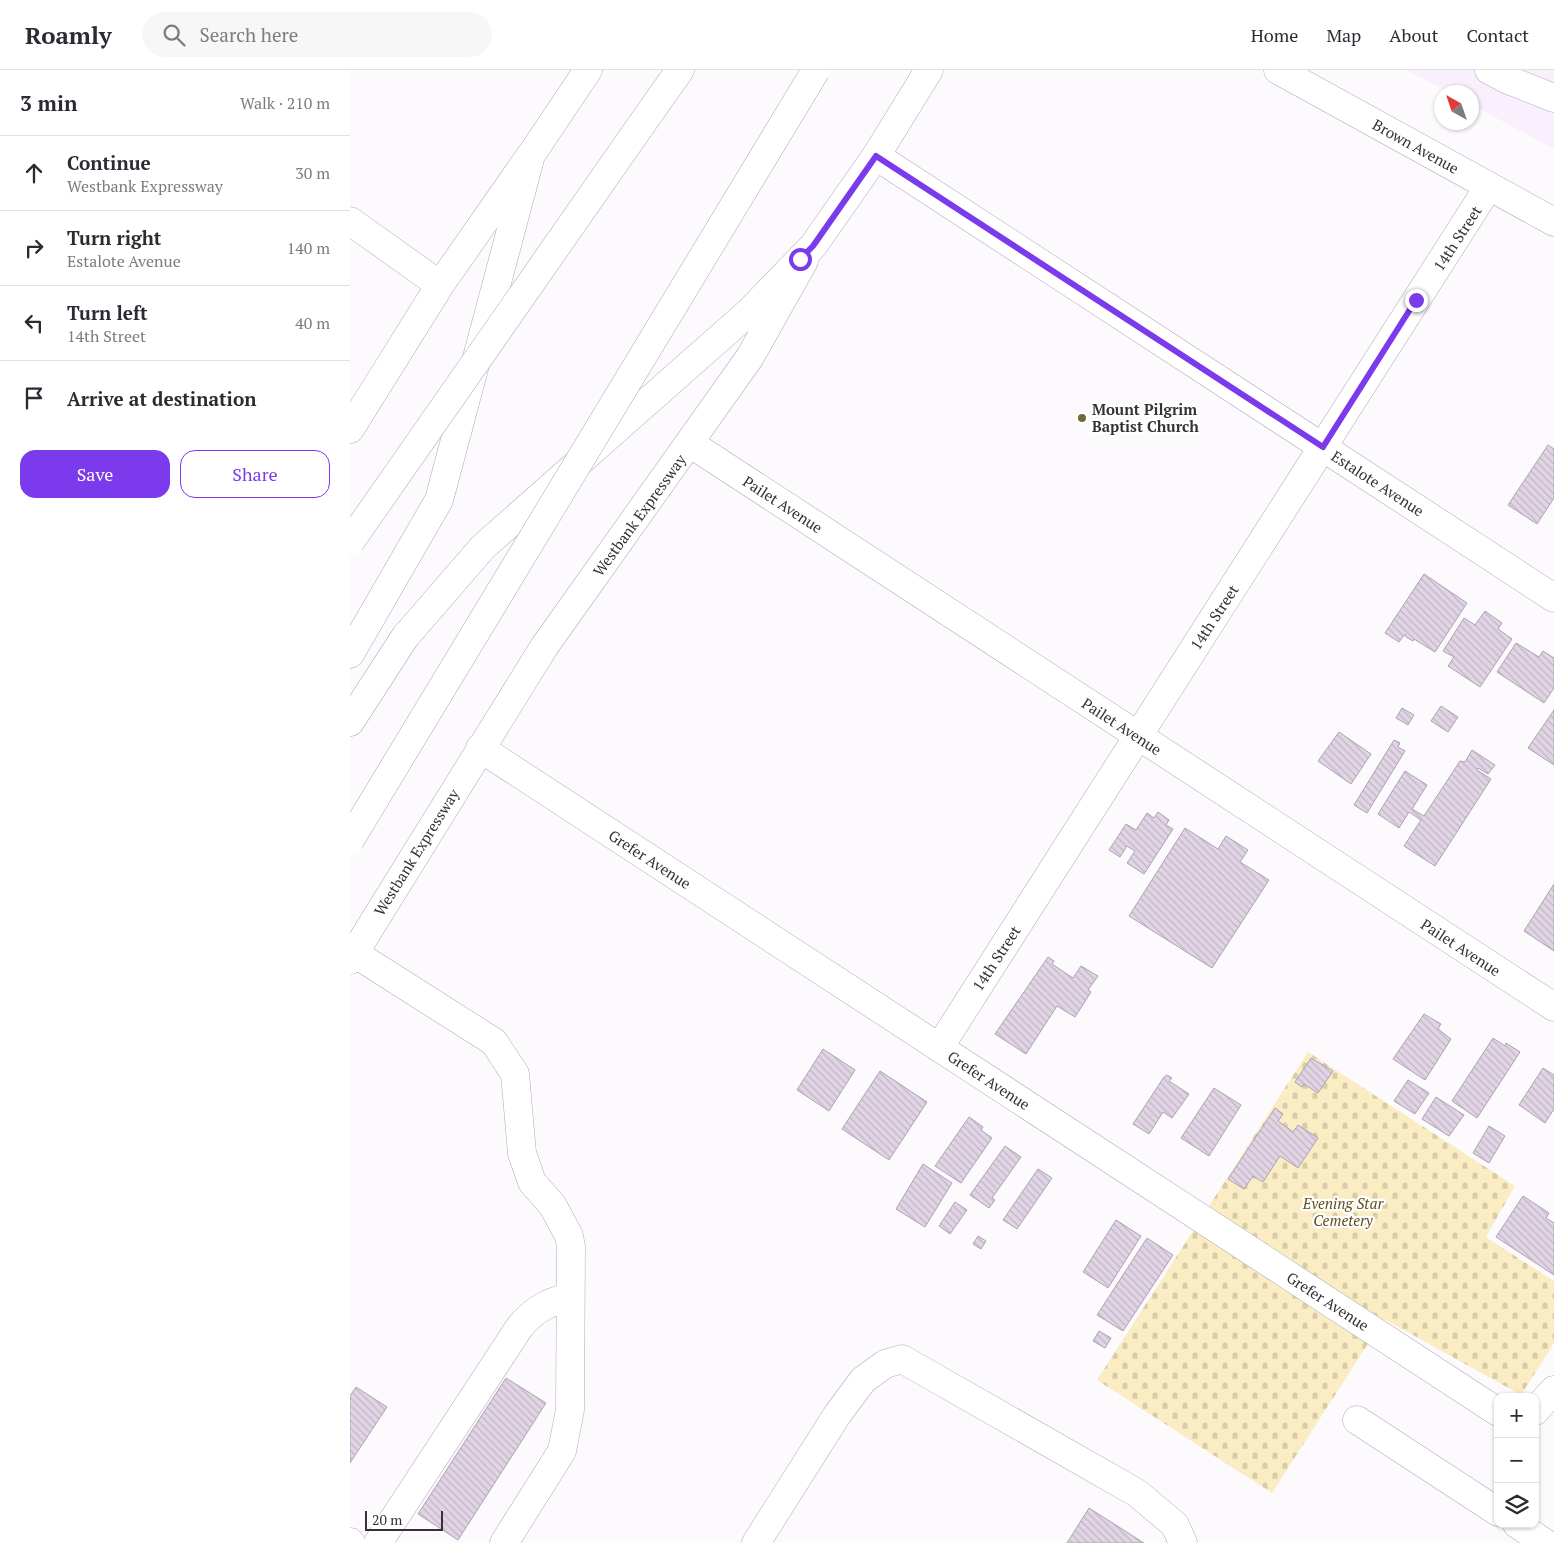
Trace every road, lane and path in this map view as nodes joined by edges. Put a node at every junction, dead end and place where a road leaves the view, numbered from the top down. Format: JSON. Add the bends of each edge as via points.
{"nodes":[{"id":1,"x":588,"y":70,"type":"edge"},
{"id":2,"x":680,"y":70,"type":"edge"},
{"id":3,"x":816,"y":70,"type":"edge"},
{"id":4,"x":1278,"y":70,"type":"edge"},
{"id":5,"x":1489,"y":70,"type":"edge"},
{"id":6,"x":923,"y":75,"type":"edge"},
{"id":7,"x":1554,"y":98,"type":"edge"},
{"id":8,"x":531,"y":155,"type":"junction"},
{"id":9,"x":876,"y":156,"type":"junction"},
{"id":10,"x":1489,"y":186,"type":"junction"},
{"id":11,"x":350,"y":220,"type":"edge"},
{"id":12,"x":1554,"y":222,"type":"edge"},
{"id":13,"x":813,"y":246,"type":"junction"},
{"id":14,"x":440,"y":285,"type":"junction"},
{"id":15,"x":350,"y":429,"type":"edge"},
{"id":16,"x":691,"y":444,"type":"junction"},
{"id":17,"x":1323,"y":447,"type":"junction"},
{"id":18,"x":350,"y":542,"type":"edge"},
{"id":19,"x":1554,"y":598,"type":"edge"},
{"id":20,"x":350,"y":654,"type":"edge"},
{"id":21,"x":350,"y":722,"type":"edge"},
{"id":22,"x":1138,"y":736,"type":"junction"},
{"id":23,"x":480,"y":748,"type":"junction"},
{"id":24,"x":350,"y":840,"type":"edge"},
{"id":25,"x":352,"y":956,"type":"edge"},
{"id":26,"x":1554,"y":1007,"type":"edge"},
{"id":27,"x":939,"y":1048,"type":"junction"},
{"id":28,"x":570,"y":1297,"type":"junction"},
{"id":29,"x":1554,"y":1390,"type":"edge"},
{"id":30,"x":1539,"y":1407,"type":"edge"},
{"id":31,"x":1494,"y":1409,"type":"edge"},
{"id":32,"x":1357,"y":1420,"type":"dead end"},
{"id":33,"x":1494,"y":1509,"type":"edge"},
{"id":34,"x":1522,"y":1528,"type":"edge"},
{"id":35,"x":378,"y":1543,"type":"edge"},
{"id":36,"x":504,"y":1543,"type":"edge"},
{"id":37,"x":756,"y":1543,"type":"edge"},
{"id":38,"x":1183,"y":1543,"type":"edge"},
{"id":39,"x":1545,"y":1543,"type":"edge"}],
"edges":[{"from":1,"to":8,"type":"main road"},
{"from":2,"to":18,"type":"main road","bridge":true},
{"from":3,"to":24,"type":"main road","bridge":true},
{"from":4,"to":10,"type":"main road","name":"Brown Avenue"},
{"from":5,"to":7,"type":"main road"},
{"from":6,"to":9,"type":"main road","name":"Westbank Expressway"},
{"from":8,"to":14,"type":"main road"},
{"from":8,"to":20,"type":"main road","via":[[439,500]]},
{"from":9,"to":13,"type":"main road","name":"Westbank Expressway"},
{"from":9,"to":17,"type":"main road","name":"Estalote Avenue"},
{"from":10,"to":12,"type":"main road","name":"Brown Avenue"},
{"from":10,"to":17,"type":"main road","name":"14th Street"},
{"from":11,"to":14,"type":"main road"},
{"from":13,"to":16,"type":"main road","name":"Westbank Expressway","via":[[750,357]]},
{"from":13,"to":21,"type":"main road","via":[[749,312],[483,547],[405,637]]},
{"from":14,"to":15,"type":"main road"},
{"from":16,"to":22,"type":"main road","name":"Pailet Avenue"},
{"from":16,"to":23,"type":"main road","name":"Westbank Expressway","via":[[544,647]]},
{"from":17,"to":19,"type":"main road","name":"Estalote Avenue"},
{"from":17,"to":22,"type":"main road","name":"14th Street"},
{"from":22,"to":26,"type":"main road","name":"Pailet Avenue"},
{"from":22,"to":27,"type":"main road","name":"14th Street"},
{"from":23,"to":25,"type":"main road","name":"Westbank Expressway"},
{"from":23,"to":27,"type":"main road","name":"Grefer Avenue"},
{"from":25,"to":28,"type":"main road","via":[[494,1042],[515,1074],[522,1153],[532,1182],[553,1206],[571,1246]]},
{"from":27,"to":31,"type":"main road","name":"Grefer Avenue"},
{"from":28,"to":35,"type":"main road","via":[[545,1304],[519,1328]]},
{"from":28,"to":36,"type":"main road","via":[[570,1410],[562,1451]]},
{"from":29,"to":30,"type":"main road"},
{"from":32,"to":33,"type":"main road"},
{"from":34,"to":39,"type":"main road"},
{"from":37,"to":38,"type":"main road","via":[[837,1415],[863,1380],[885,1364],[902,1359],[1137,1493],[1175,1525]]}]}
